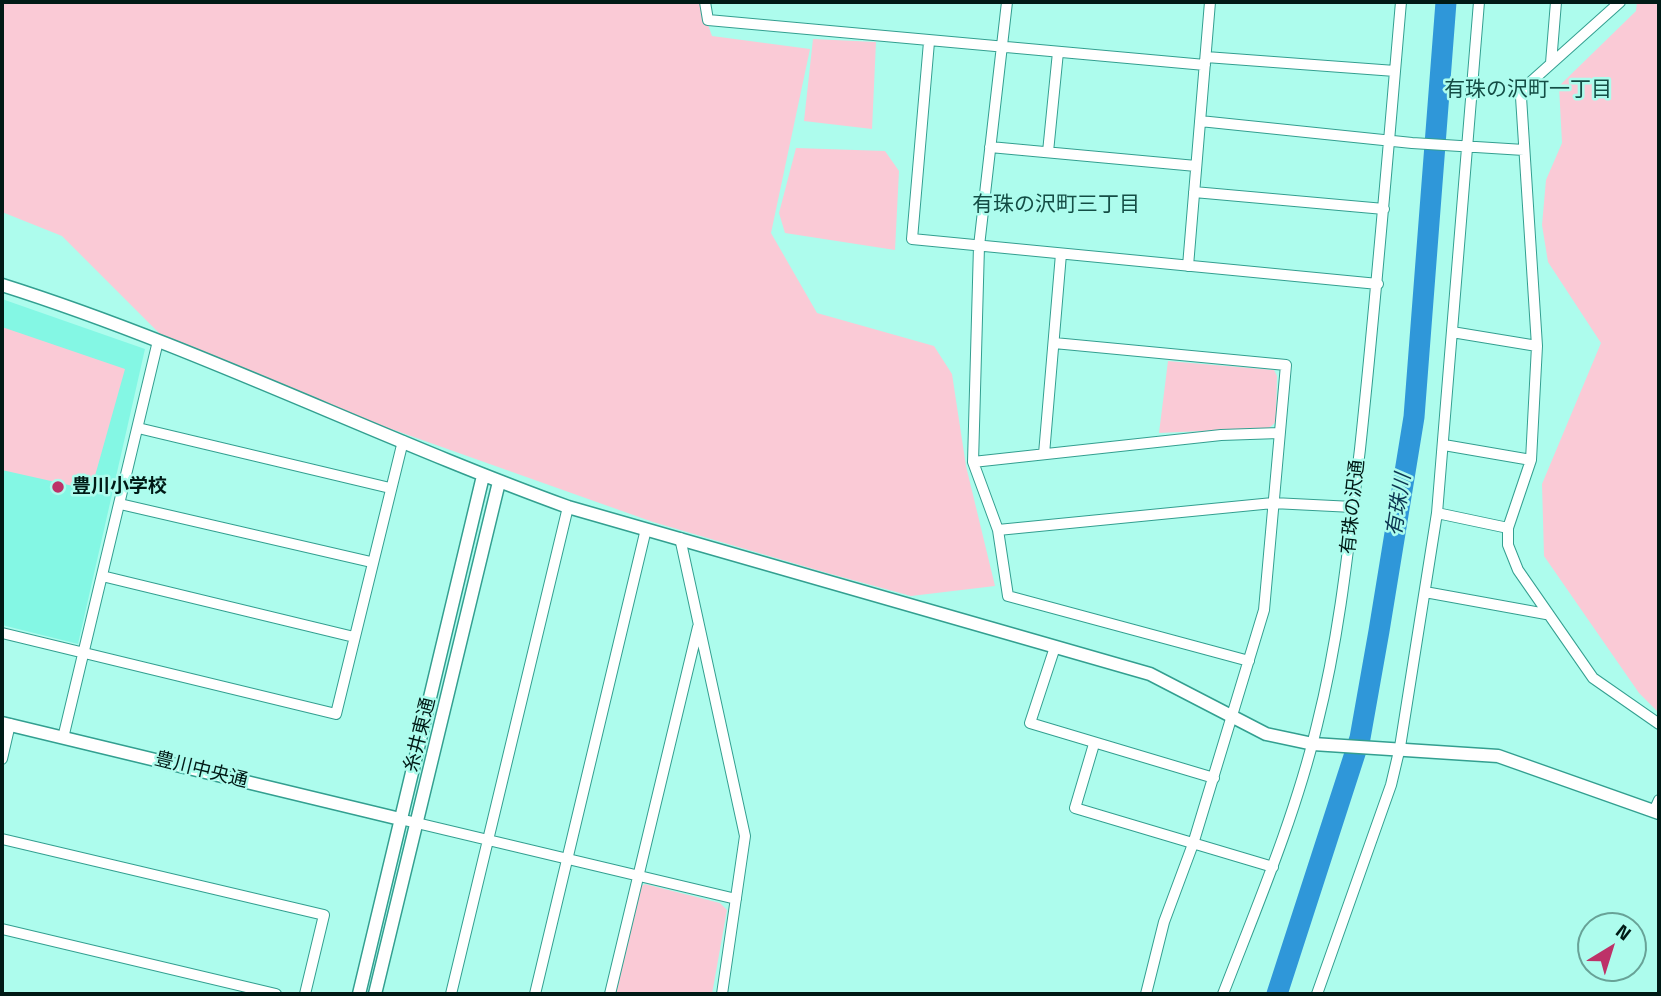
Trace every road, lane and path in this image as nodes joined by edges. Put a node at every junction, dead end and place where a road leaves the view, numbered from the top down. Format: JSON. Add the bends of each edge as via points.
{"nodes":[{"id":1,"x":705,"y":2,"type":"edge"},
{"id":2,"x":1007,"y":2,"type":"edge"},
{"id":3,"x":1210,"y":2,"type":"edge"},
{"id":4,"x":1401,"y":2,"type":"edge"},
{"id":5,"x":1479,"y":2,"type":"edge"},
{"id":6,"x":1556,"y":2,"type":"edge"},
{"id":7,"x":1619,"y":2,"type":"edge"},
{"id":8,"x":929,"y":42,"type":"junction"},
{"id":9,"x":1002,"y":47,"type":"junction"},
{"id":10,"x":1058,"y":52,"type":"junction"},
{"id":11,"x":1206,"y":61,"type":"junction"},
{"id":12,"x":1551,"y":62,"type":"junction"},
{"id":13,"x":1395,"y":71,"type":"junction"},
{"id":14,"x":1200,"y":121,"type":"junction"},
{"id":15,"x":1390,"y":139,"type":"junction"},
{"id":16,"x":1468,"y":146,"type":"junction"},
{"id":17,"x":990,"y":147,"type":"junction"},
{"id":18,"x":1524,"y":150,"type":"junction"},
{"id":19,"x":1048,"y":152,"type":"junction"},
{"id":20,"x":1196,"y":166,"type":"junction"},
{"id":21,"x":1194,"y":192,"type":"junction"},
{"id":22,"x":1384,"y":209,"type":"junction"},
{"id":23,"x":979,"y":246,"type":"junction"},
{"id":24,"x":1061,"y":254,"type":"junction"},
{"id":25,"x":1188,"y":266,"type":"junction"},
{"id":26,"x":1378,"y":284,"type":"junction"},
{"id":27,"x":2,"y":285,"type":"edge"},
{"id":28,"x":1452,"y":332,"type":"junction"},
{"id":29,"x":158,"y":341,"type":"junction"},
{"id":30,"x":1054,"y":343,"type":"junction"},
{"id":31,"x":1536,"y":346,"type":"junction"},
{"id":32,"x":138,"y":428,"type":"junction"},
{"id":33,"x":1279,"y":433,"type":"junction"},
{"id":34,"x":402,"y":441,"type":"junction"},
{"id":35,"x":1444,"y":445,"type":"junction"},
{"id":36,"x":1044,"y":454,"type":"junction"},
{"id":37,"x":1531,"y":460,"type":"junction"},
{"id":38,"x":973,"y":462,"type":"junction"},
{"id":39,"x":483,"y":476,"type":"junction"},
{"id":40,"x":499,"y":482,"type":"junction"},
{"id":41,"x":390,"y":488,"type":"junction"},
{"id":42,"x":1273,"y":503,"type":"junction"},
{"id":43,"x":120,"y":504,"type":"junction"},
{"id":44,"x":1353,"y":507,"type":"junction"},
{"id":45,"x":568,"y":508,"type":"junction"},
{"id":46,"x":1437,"y":513,"type":"junction"},
{"id":47,"x":1508,"y":528,"type":"junction"},
{"id":48,"x":646,"y":529,"type":"junction"},
{"id":49,"x":998,"y":530,"type":"junction"},
{"id":50,"x":680,"y":538,"type":"junction"},
{"id":51,"x":371,"y":562,"type":"junction"},
{"id":52,"x":102,"y":576,"type":"junction"},
{"id":53,"x":1425,"y":592,"type":"junction"},
{"id":54,"x":1546,"y":614,"type":"junction"},
{"id":55,"x":698,"y":625,"type":"junction"},
{"id":56,"x":2,"y":634,"type":"edge"},
{"id":57,"x":354,"y":637,"type":"junction"},
{"id":58,"x":1055,"y":647,"type":"junction"},
{"id":59,"x":83,"y":654,"type":"junction"},
{"id":60,"x":1249,"y":661,"type":"junction"},
{"id":61,"x":1232,"y":718,"type":"junction"},
{"id":62,"x":6,"y":724,"type":"edge"},
{"id":63,"x":1659,"y":724,"type":"edge"},
{"id":64,"x":64,"y":738,"type":"junction"},
{"id":65,"x":1094,"y":744,"type":"junction"},
{"id":66,"x":1313,"y":744,"type":"junction"},
{"id":67,"x":1400,"y":747,"type":"junction"},
{"id":68,"x":2,"y":759,"type":"edge"},
{"id":69,"x":1214,"y":778,"type":"junction"},
{"id":70,"x":1658,"y":808,"type":"edge"},
{"id":71,"x":400,"y":819,"type":"junction"},
{"id":72,"x":415,"y":822,"type":"junction"},
{"id":73,"x":2,"y":839,"type":"edge"},
{"id":74,"x":488,"y":840,"type":"junction"},
{"id":75,"x":1193,"y":844,"type":"junction"},
{"id":76,"x":566,"y":859,"type":"junction"},
{"id":77,"x":1273,"y":867,"type":"junction"},
{"id":78,"x":637,"y":876,"type":"junction"},
{"id":79,"x":736,"y":898,"type":"junction"},
{"id":80,"x":2,"y":929,"type":"edge"},
{"id":81,"x":276,"y":994,"type":"edge"},
{"id":82,"x":305,"y":994,"type":"edge"},
{"id":83,"x":359,"y":994,"type":"edge"},
{"id":84,"x":375,"y":994,"type":"edge"},
{"id":85,"x":451,"y":994,"type":"edge"},
{"id":86,"x":535,"y":994,"type":"edge"},
{"id":87,"x":610,"y":994,"type":"edge"},
{"id":88,"x":722,"y":994,"type":"edge"},
{"id":89,"x":1146,"y":994,"type":"edge"},
{"id":90,"x":1223,"y":994,"type":"edge"},
{"id":91,"x":1317,"y":994,"type":"edge"}],
"edges":[{"from":1,"to":8,"type":"street","via":[[708,20]]},
{"from":2,"to":9,"type":"street"},
{"from":3,"to":11,"type":"street"},
{"from":4,"to":13,"type":"street","name":"有珠の沢通"},
{"from":5,"to":16,"type":"street"},
{"from":6,"to":12,"type":"street"},
{"from":7,"to":12,"type":"street"},
{"from":8,"to":9,"type":"street"},
{"from":8,"to":23,"type":"street","via":[[912,239]]},
{"from":9,"to":10,"type":"street"},
{"from":9,"to":17,"type":"street"},
{"from":10,"to":11,"type":"street"},
{"from":10,"to":19,"type":"street"},
{"from":11,"to":13,"type":"street"},
{"from":11,"to":14,"type":"street"},
{"from":12,"to":18,"type":"street","via":[[1524,88],[1521,97]]},
{"from":13,"to":15,"type":"street","name":"有珠の沢通"},
{"from":14,"to":15,"type":"street"},
{"from":14,"to":20,"type":"street"},
{"from":15,"to":16,"type":"street"},
{"from":15,"to":22,"type":"street","name":"有珠の沢通"},
{"from":16,"to":18,"type":"street"},
{"from":16,"to":28,"type":"street"},
{"from":17,"to":19,"type":"street"},
{"from":17,"to":23,"type":"street"},
{"from":18,"to":31,"type":"street"},
{"from":19,"to":20,"type":"street"},
{"from":20,"to":21,"type":"street"},
{"from":21,"to":22,"type":"street"},
{"from":21,"to":25,"type":"street"},
{"from":22,"to":26,"type":"street","name":"有珠の沢通"},
{"from":23,"to":24,"type":"street"},
{"from":23,"to":38,"type":"street"},
{"from":24,"to":25,"type":"street"},
{"from":24,"to":30,"type":"street"},
{"from":25,"to":26,"type":"street"},
{"from":26,"to":44,"type":"street","name":"有珠の沢通"},
{"from":27,"to":29,"type":"street","via":[[88,312]]},
{"from":28,"to":31,"type":"street"},
{"from":28,"to":35,"type":"street"},
{"from":29,"to":32,"type":"street"},
{"from":29,"to":34,"type":"street"},
{"from":30,"to":33,"type":"street","via":[[1286,365]]},
{"from":30,"to":36,"type":"street"},
{"from":31,"to":37,"type":"street"},
{"from":32,"to":41,"type":"street"},
{"from":32,"to":43,"type":"street"},
{"from":33,"to":36,"type":"street"},
{"from":33,"to":42,"type":"street"},
{"from":34,"to":39,"type":"street"},
{"from":34,"to":41,"type":"street"},
{"from":35,"to":37,"type":"street"},
{"from":35,"to":46,"type":"street"},
{"from":36,"to":38,"type":"street"},
{"from":37,"to":47,"type":"street"},
{"from":38,"to":49,"type":"street"},
{"from":39,"to":40,"type":"street"},
{"from":39,"to":71,"type":"street","name":"糸井東通"},
{"from":40,"to":45,"type":"street"},
{"from":40,"to":72,"type":"street","name":"糸井東通"},
{"from":41,"to":51,"type":"street"},
{"from":42,"to":44,"type":"street"},
{"from":42,"to":49,"type":"street"},
{"from":42,"to":60,"type":"street","via":[[1264,610]]},
{"from":43,"to":51,"type":"street"},
{"from":43,"to":52,"type":"street"},
{"from":44,"to":66,"type":"street","name":"有珠の沢通","via":[[1341,608]]},
{"from":45,"to":48,"type":"street"},
{"from":45,"to":74,"type":"street"},
{"from":46,"to":47,"type":"street"},
{"from":46,"to":53,"type":"street"},
{"from":47,"to":54,"type":"street","via":[[1508,545],[1518,570]]},
{"from":48,"to":50,"type":"street"},
{"from":48,"to":76,"type":"street"},
{"from":49,"to":60,"type":"street","via":[[1008,596]]},
{"from":50,"to":55,"type":"street"},
{"from":50,"to":58,"type":"street"},
{"from":51,"to":57,"type":"street"},
{"from":52,"to":57,"type":"street"},
{"from":52,"to":59,"type":"street"},
{"from":53,"to":54,"type":"street"},
{"from":53,"to":67,"type":"street"},
{"from":54,"to":63,"type":"street","via":[[1593,678]]},
{"from":55,"to":78,"type":"street"},
{"from":55,"to":79,"type":"street","via":[[745,835]]},
{"from":56,"to":59,"type":"street"},
{"from":57,"to":59,"type":"street","via":[[336,714]]},
{"from":58,"to":61,"type":"street","via":[[1150,674]]},
{"from":58,"to":65,"type":"street","via":[[1030,723]]},
{"from":59,"to":64,"type":"street"},
{"from":60,"to":61,"type":"street"},
{"from":61,"to":66,"type":"street","via":[[1266,734]]},
{"from":61,"to":69,"type":"street"},
{"from":62,"to":64,"type":"street","name":"豊川中央通"},
{"from":62,"to":68,"type":"street"},
{"from":64,"to":71,"type":"street","name":"豊川中央通"},
{"from":65,"to":69,"type":"street"},
{"from":65,"to":75,"type":"street","via":[[1076,808]]},
{"from":66,"to":67,"type":"street"},
{"from":66,"to":77,"type":"street","name":"有珠の沢通"},
{"from":67,"to":70,"type":"street","via":[[1498,756]]},
{"from":67,"to":91,"type":"street","via":[[1391,785]]},
{"from":69,"to":75,"type":"street"},
{"from":71,"to":72,"type":"street"},
{"from":71,"to":83,"type":"street","name":"糸井東通"},
{"from":72,"to":74,"type":"street"},
{"from":72,"to":84,"type":"street","name":"糸井東通"},
{"from":73,"to":82,"type":"street","via":[[324,915]]},
{"from":74,"to":76,"type":"street"},
{"from":74,"to":85,"type":"street"},
{"from":75,"to":77,"type":"street"},
{"from":75,"to":89,"type":"street","via":[[1164,922]]},
{"from":76,"to":78,"type":"street"},
{"from":76,"to":86,"type":"street"},
{"from":77,"to":90,"type":"street","name":"有珠の沢通"},
{"from":78,"to":79,"type":"street"},
{"from":78,"to":87,"type":"street"},
{"from":79,"to":88,"type":"street"},
{"from":80,"to":81,"type":"street"}]}
